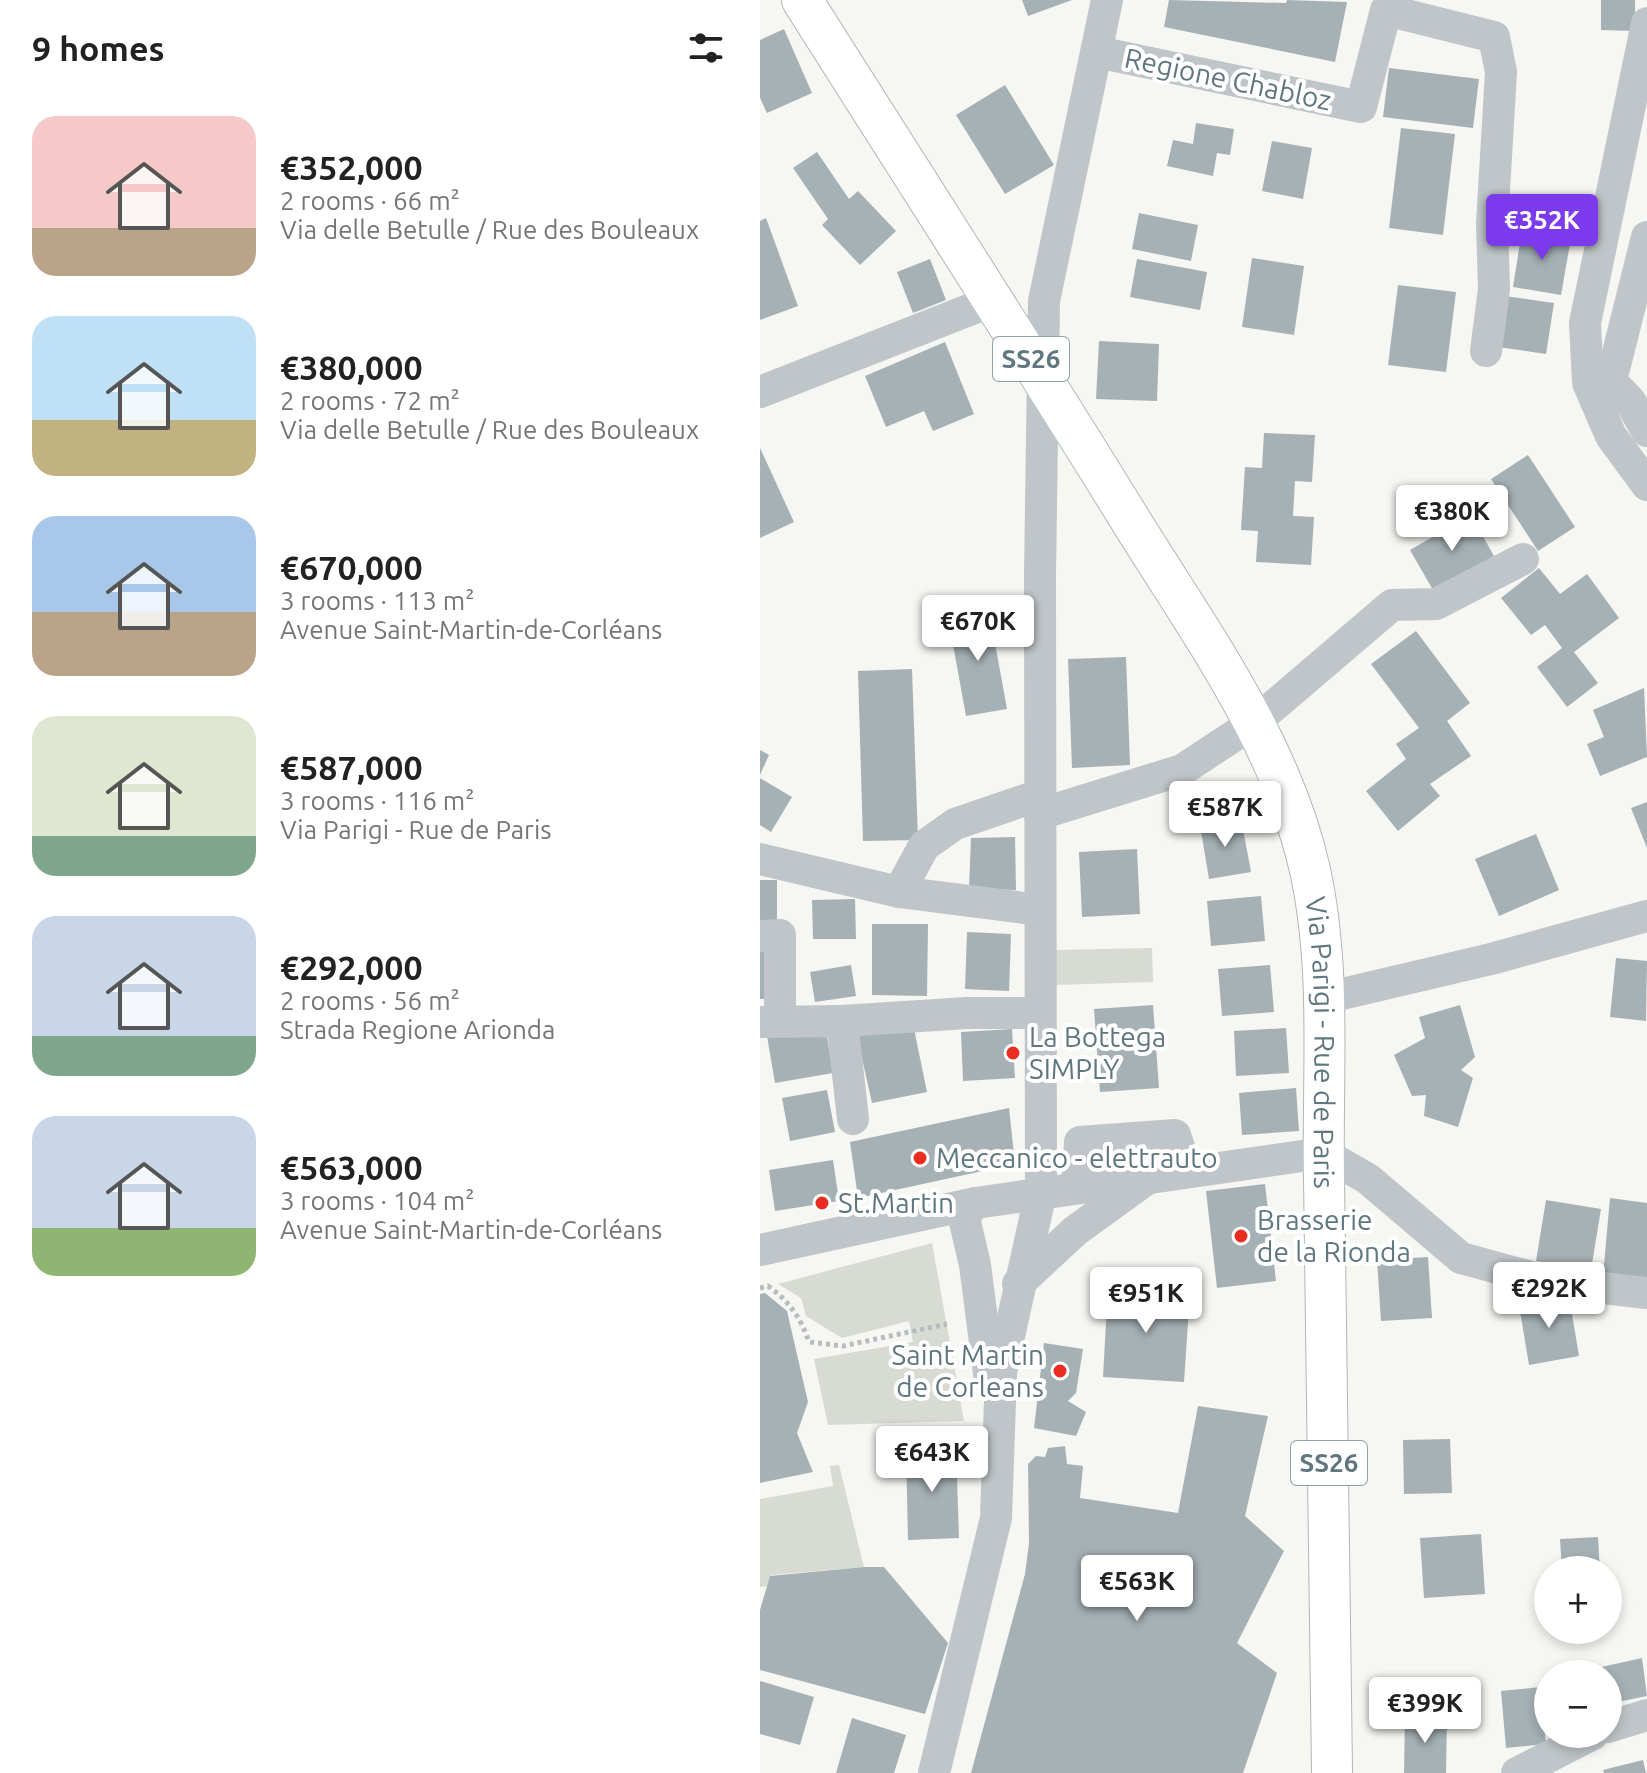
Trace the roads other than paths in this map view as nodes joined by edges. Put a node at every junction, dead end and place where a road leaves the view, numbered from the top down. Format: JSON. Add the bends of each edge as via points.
{"nodes":[{"id":1,"x":802,"y":0,"type":"edge"},
{"id":2,"x":1107,"y":0,"type":"edge"},
{"id":3,"x":1647,"y":23,"type":"edge"},
{"id":4,"x":1097,"y":52,"type":"junction"},
{"id":5,"x":1647,"y":237,"type":"edge"},
{"id":6,"x":992,"y":301,"type":"junction"},
{"id":7,"x":1486,"y":351,"type":"dead end"},
{"id":8,"x":1041,"y":374,"type":"junction"},
{"id":9,"x":1601,"y":388,"type":"junction"},
{"id":10,"x":760,"y":392,"type":"edge"},
{"id":11,"x":1647,"y":431,"type":"edge"},
{"id":12,"x":1647,"y":485,"type":"edge"},
{"id":13,"x":1523,"y":559,"type":"dead end"},
{"id":14,"x":1255,"y":722,"type":"junction"},
{"id":15,"x":1040,"y":804,"type":"junction"},
{"id":16,"x":760,"y":859,"type":"edge"},
{"id":17,"x":899,"y":892,"type":"junction"},
{"id":18,"x":1040,"y":910,"type":"junction"},
{"id":19,"x":1647,"y":916,"type":"edge"},
{"id":20,"x":760,"y":936,"type":"edge"},
{"id":21,"x":1325,"y":998,"type":"junction"},
{"id":22,"x":1040,"y":1013,"type":"junction"},
{"id":23,"x":854,"y":1014,"type":"junction"},
{"id":24,"x":770,"y":1021,"type":"edge"},
{"id":25,"x":853,"y":1119,"type":"dead end"},
{"id":26,"x":1323,"y":1153,"type":"junction"},
{"id":27,"x":1187,"y":1171,"type":"junction"},
{"id":28,"x":1150,"y":1177,"type":"junction"},
{"id":29,"x":1077,"y":1187,"type":"junction"},
{"id":30,"x":1041,"y":1192,"type":"junction"},
{"id":31,"x":976,"y":1203,"type":"junction"},
{"id":32,"x":920,"y":1213,"type":"junction"},
{"id":33,"x":968,"y":1238,"type":"junction"},
{"id":34,"x":760,"y":1250,"type":"edge"},
{"id":35,"x":1018,"y":1284,"type":"junction"},
{"id":36,"x":1647,"y":1293,"type":"edge"},
{"id":37,"x":997,"y":1420,"type":"junction"},
{"id":38,"x":1647,"y":1715,"type":"edge"},
{"id":39,"x":1622,"y":1723,"type":"edge"},
{"id":40,"x":1566,"y":1748,"type":"edge"},
{"id":41,"x":934,"y":1773,"type":"edge"},
{"id":42,"x":1332,"y":1773,"type":"edge"},
{"id":43,"x":1517,"y":1773,"type":"edge"}],
"edges":[{"from":1,"to":6,"type":"main road","name":"Via Parigi - Rue de Paris","number":"SS26"},
{"from":2,"to":4,"type":"street","name":"Regione Chabloz"},
{"from":3,"to":9,"type":"street","via":[[1585,323],[1588,383]]},
{"from":4,"to":7,"type":"street","name":"Regione Chabloz","via":[[1361,107],[1386,10],[1494,37],[1501,72],[1492,224],[1494,289]]},
{"from":4,"to":8,"type":"street","name":"Regione Chabloz","via":[[1051,260]]},
{"from":5,"to":9,"type":"street","via":[[1614,369]]},
{"from":6,"to":8,"type":"main road","name":"Via Parigi - Rue de Paris","number":"SS26"},
{"from":6,"to":10,"type":"street"},
{"from":8,"to":14,"type":"main road","name":"Via Parigi - Rue de Paris","number":"SS26"},
{"from":8,"to":15,"type":"street","name":"Regione Chabloz"},
{"from":9,"to":11,"type":"street","via":[[1630,401]]},
{"from":9,"to":12,"type":"street","via":[[1611,436]]},
{"from":13,"to":14,"type":"street","via":[[1436,604],[1392,605]]},
{"from":14,"to":15,"type":"street","via":[[1182,770]]},
{"from":14,"to":21,"type":"main road","name":"Via Parigi - Rue de Paris","number":"SS26","via":[[1286,793],[1309,867]]},
{"from":15,"to":17,"type":"street","via":[[955,824],[924,846]]},
{"from":15,"to":18,"type":"street","name":"Regione Chabloz"},
{"from":16,"to":17,"type":"street"},
{"from":17,"to":18,"type":"street"},
{"from":18,"to":22,"type":"street","name":"Regione Chabloz"},
{"from":19,"to":21,"type":"street"},
{"from":20,"to":24,"type":"street","via":[[780,935]]},
{"from":21,"to":26,"type":"main road","name":"Via Parigi - Rue de Paris","number":"SS26"},
{"from":22,"to":23,"type":"street"},
{"from":22,"to":30,"type":"street","name":"Regione Chabloz"},
{"from":23,"to":24,"type":"street"},
{"from":23,"to":25,"type":"street"},
{"from":26,"to":27,"type":"street"},
{"from":26,"to":36,"type":"street","via":[[1368,1179],[1461,1258],[1549,1282]]},
{"from":26,"to":42,"type":"main road","name":"Via Parigi - Rue de Paris","number":"SS26"},
{"from":27,"to":28,"type":"street"},
{"from":27,"to":29,"type":"street","via":[[1175,1135],[1080,1142]]},
{"from":28,"to":29,"type":"street"},
{"from":28,"to":35,"type":"street","via":[[1075,1231]]},
{"from":29,"to":30,"type":"street"},
{"from":30,"to":31,"type":"street"},
{"from":30,"to":35,"type":"street","name":"Regione Chabloz"},
{"from":31,"to":32,"type":"street"},
{"from":31,"to":33,"type":"street","via":[[967,1212]]},
{"from":32,"to":33,"type":"street","via":[[960,1229]]},
{"from":32,"to":34,"type":"street"},
{"from":33,"to":35,"type":"street","via":[[999,1282]]},
{"from":33,"to":37,"type":"street"},
{"from":35,"to":37,"type":"street","name":"Regione Chabloz"},
{"from":37,"to":41,"type":"street","via":[[996,1518]]},
{"from":38,"to":39,"type":"street"},
{"from":40,"to":43,"type":"street"}]}
